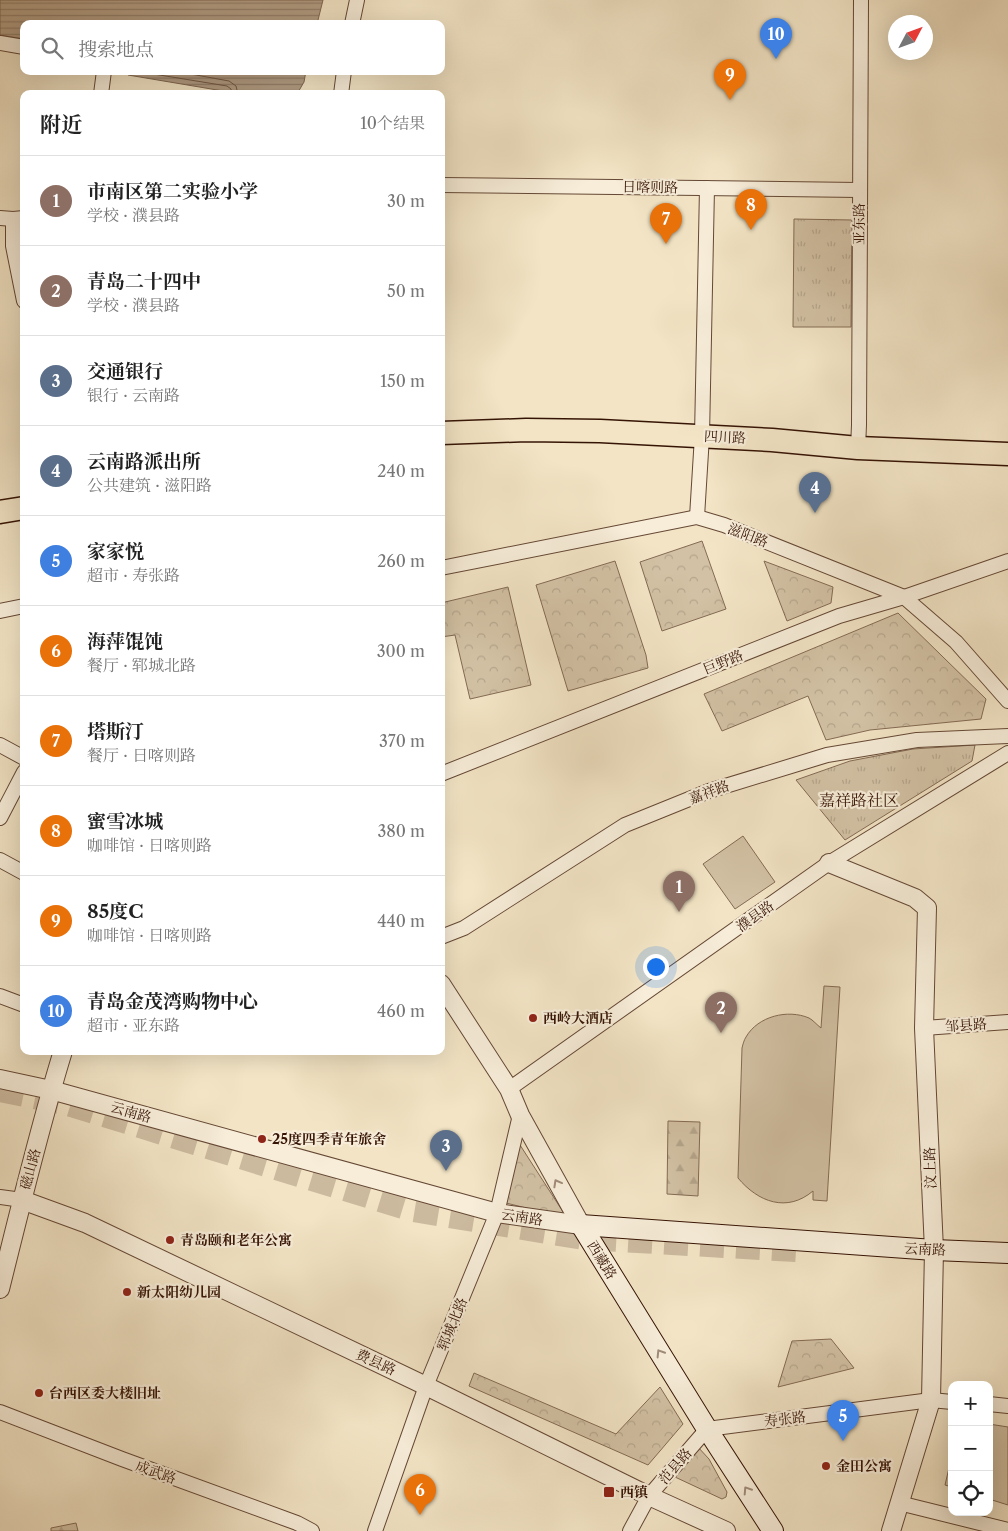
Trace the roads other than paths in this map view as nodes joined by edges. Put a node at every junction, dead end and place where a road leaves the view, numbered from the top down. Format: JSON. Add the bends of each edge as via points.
{"nodes":[{"id":1,"x":357,"y":0,"type":"edge"},
{"id":2,"x":861,"y":0,"type":"edge"},
{"id":3,"x":353,"y":20,"type":"edge"},
{"id":4,"x":0,"y":43,"type":"edge"},
{"id":5,"x":20,"y":46,"type":"edge"},
{"id":6,"x":103,"y":75,"type":"edge"},
{"id":7,"x":343,"y":75,"type":"edge"},
{"id":8,"x":102,"y":90,"type":"edge"},
{"id":9,"x":342,"y":90,"type":"edge"},
{"id":10,"x":445,"y":185,"type":"edge"},
{"id":11,"x":707,"y":188,"type":"junction"},
{"id":12,"x":859,"y":190,"type":"junction"},
{"id":13,"x":12,"y":218,"type":"edge"},
{"id":14,"x":20,"y":281,"type":"edge"},
{"id":15,"x":445,"y":433,"type":"edge"},
{"id":16,"x":702,"y":436,"type":"junction"},
{"id":17,"x":858,"y":448,"type":"junction"},
{"id":18,"x":1008,"y":454,"type":"edge"},
{"id":19,"x":20,"y":509,"type":"edge"},
{"id":20,"x":0,"y":512,"type":"edge"},
{"id":21,"x":697,"y":516,"type":"junction"},
{"id":22,"x":1008,"y":561,"type":"edge"},
{"id":23,"x":445,"y":567,"type":"edge"},
{"id":24,"x":904,"y":597,"type":"junction"},
{"id":25,"x":20,"y":607,"type":"edge"},
{"id":26,"x":0,"y":611,"type":"edge"},
{"id":27,"x":1008,"y":701,"type":"edge"},
{"id":28,"x":1008,"y":736,"type":"edge"},
{"id":29,"x":0,"y":745,"type":"edge"},
{"id":30,"x":1008,"y":753,"type":"edge"},
{"id":31,"x":20,"y":756,"type":"edge"},
{"id":32,"x":445,"y":772,"type":"edge"},
{"id":33,"x":20,"y":780,"type":"edge"},
{"id":34,"x":0,"y":818,"type":"edge"},
{"id":35,"x":0,"y":860,"type":"edge"},
{"id":36,"x":829,"y":863,"type":"junction"},
{"id":37,"x":20,"y":871,"type":"edge"},
{"id":38,"x":445,"y":935,"type":"edge"},
{"id":39,"x":445,"y":990,"type":"edge"},
{"id":40,"x":0,"y":996,"type":"edge"},
{"id":41,"x":20,"y":1004,"type":"edge"},
{"id":42,"x":1008,"y":1022,"type":"edge"},
{"id":43,"x":924,"y":1028,"type":"junction"},
{"id":44,"x":62,"y":1055,"type":"edge"},
{"id":45,"x":0,"y":1079,"type":"edge"},
{"id":46,"x":51,"y":1090,"type":"junction"},
{"id":47,"x":509,"y":1090,"type":"junction"},
{"id":48,"x":520,"y":1115,"type":"junction"},
{"id":49,"x":0,"y":1197,"type":"edge"},
{"id":50,"x":22,"y":1200,"type":"junction"},
{"id":51,"x":496,"y":1213,"type":"junction"},
{"id":52,"x":581,"y":1226,"type":"junction"},
{"id":53,"x":934,"y":1250,"type":"junction"},
{"id":54,"x":1008,"y":1253,"type":"edge"},
{"id":55,"x":0,"y":1288,"type":"edge"},
{"id":56,"x":426,"y":1386,"type":"junction"},
{"id":57,"x":931,"y":1400,"type":"junction"},
{"id":58,"x":948,"y":1402,"type":"edge"},
{"id":59,"x":993,"y":1404,"type":"edge"},
{"id":60,"x":1008,"y":1406,"type":"edge"},
{"id":61,"x":0,"y":1412,"type":"edge"},
{"id":62,"x":707,"y":1429,"type":"junction"},
{"id":63,"x":649,"y":1496,"type":"junction"},
{"id":64,"x":899,"y":1503,"type":"junction"},
{"id":65,"x":296,"y":1523,"type":"junction"},
{"id":66,"x":1008,"y":1530,"type":"edge"},
{"id":67,"x":281,"y":1531,"type":"edge"},
{"id":68,"x":312,"y":1531,"type":"edge"},
{"id":69,"x":375,"y":1531,"type":"edge"},
{"id":70,"x":630,"y":1531,"type":"edge"},
{"id":71,"x":726,"y":1531,"type":"edge"},
{"id":72,"x":773,"y":1531,"type":"edge"},
{"id":73,"x":891,"y":1531,"type":"edge"}],
"edges":[{"from":1,"to":3,"type":"street"},
{"from":2,"to":12,"type":"street","name":"亚东路"},
{"from":4,"to":5,"type":"street"},
{"from":6,"to":8,"type":"street"},
{"from":7,"to":9,"type":"street"},
{"from":10,"to":11,"type":"street","name":"日喀则路"},
{"from":11,"to":12,"type":"street","name":"日喀则路"},
{"from":11,"to":16,"type":"street"},
{"from":12,"to":17,"type":"street","name":"亚东路"},
{"from":13,"to":14,"type":"street","via":[[13,246]]},
{"from":15,"to":16,"type":"main road","name":"四川路","via":[[526,430]]},
{"from":16,"to":17,"type":"main road","name":"四川路"},
{"from":16,"to":21,"type":"street"},
{"from":17,"to":18,"type":"main road","name":"四川路"},
{"from":19,"to":20,"type":"main road"},
{"from":21,"to":23,"type":"street"},
{"from":21,"to":24,"type":"street","name":"滋阳路"},
{"from":22,"to":24,"type":"street","name":"巨野路"},
{"from":24,"to":27,"type":"street","name":"滋阳路","via":[[956,642]]},
{"from":24,"to":32,"type":"street","name":"巨野路","via":[[839,616]]},
{"from":25,"to":26,"type":"street"},
{"from":28,"to":38,"type":"street","name":"嘉祥路","via":[[917,740],[827,755],[709,790],[625,825],[464,928]]},
{"from":29,"to":31,"type":"street"},
{"from":30,"to":36,"type":"street","name":"濮县路"},
{"from":33,"to":34,"type":"street"},
{"from":35,"to":37,"type":"street"},
{"from":36,"to":43,"type":"street","name":"汶上路","via":[[915,898],[927,908]]},
{"from":36,"to":47,"type":"street","name":"濮县路"},
{"from":39,"to":47,"type":"street","name":"西藏路"},
{"from":40,"to":41,"type":"street"},
{"from":42,"to":43,"type":"street","name":"邹县路"},
{"from":43,"to":53,"type":"street","name":"汶上路"},
{"from":44,"to":46,"type":"street","name":"磁山路"},
{"from":45,"to":46,"type":"street","name":"云南路"},
{"from":46,"to":50,"type":"street","name":"磁山路"},
{"from":46,"to":51,"type":"street","name":"云南路"},
{"from":47,"to":48,"type":"street","name":"西藏路"},
{"from":48,"to":51,"type":"street","name":"郓城北路"},
{"from":52,"to":48,"type":"street","name":"西藏路","one_way":true},
{"from":49,"to":50,"type":"street"},
{"from":50,"to":55,"type":"street","name":"磁山路"},
{"from":50,"to":56,"type":"street","name":"费县路","via":[[85,1223]]},
{"from":51,"to":52,"type":"street","name":"云南路"},
{"from":51,"to":56,"type":"street","name":"郓城北路"},
{"from":52,"to":53,"type":"main road","name":"云南路"},
{"from":62,"to":52,"type":"main road","name":"西藏路","one_way":true},
{"from":53,"to":54,"type":"main road","name":"云南路"},
{"from":53,"to":57,"type":"street","name":"汶上路"},
{"from":56,"to":63,"type":"street","name":"费县路"},
{"from":56,"to":69,"type":"street","name":"郓城北路"},
{"from":57,"to":58,"type":"street","name":"寿张路"},
{"from":57,"to":62,"type":"street","name":"寿张路"},
{"from":57,"to":64,"type":"street","name":"汶上路"},
{"from":59,"to":60,"type":"street"},
{"from":61,"to":65,"type":"street","name":"成武路"},
{"from":62,"to":63,"type":"street","name":"范县路"},
{"from":72,"to":62,"type":"main road","name":"西藏路","one_way":true},
{"from":63,"to":70,"type":"street","name":"范县路"},
{"from":63,"to":71,"type":"street","name":"费县路"},
{"from":64,"to":66,"type":"street"},
{"from":64,"to":73,"type":"street","name":"汶上路"},
{"from":65,"to":67,"type":"street"},
{"from":65,"to":68,"type":"street","name":"成武路"}]}
